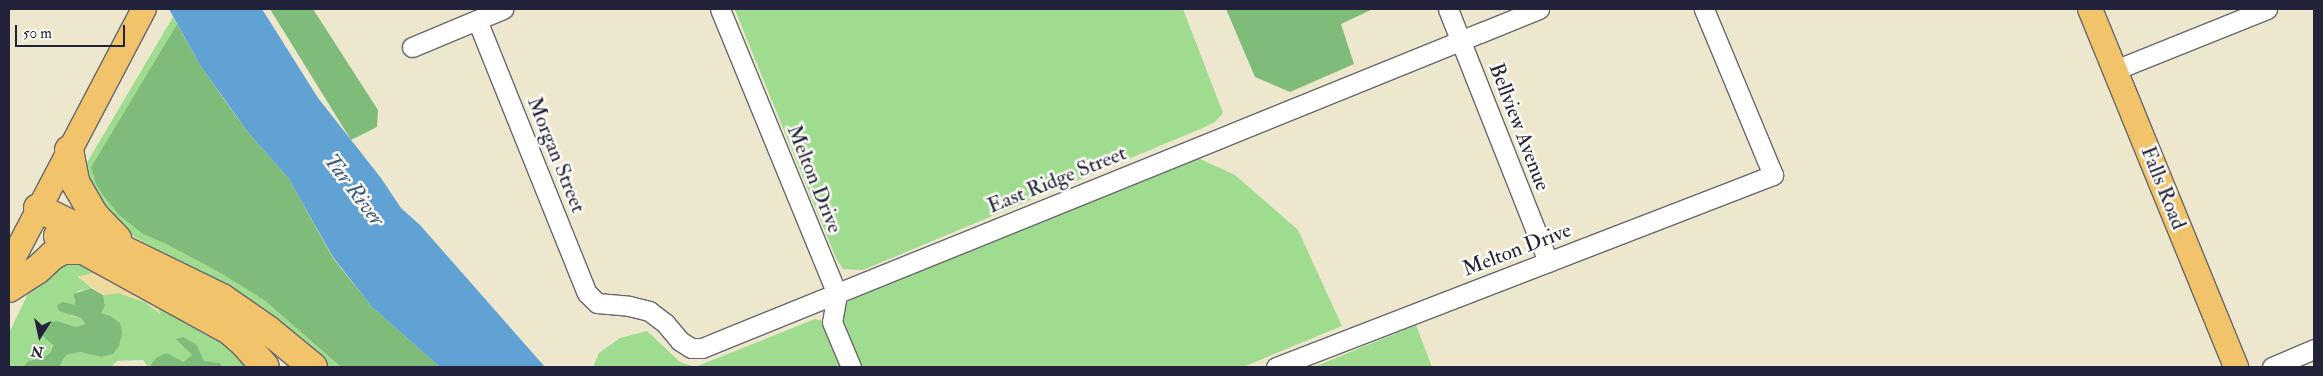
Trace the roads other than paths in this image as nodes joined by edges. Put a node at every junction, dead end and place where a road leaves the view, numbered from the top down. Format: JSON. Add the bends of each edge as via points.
{"nodes":[{"id":1,"x":144,"y":9,"type":"edge"},
{"id":2,"x":503,"y":9,"type":"edge"},
{"id":3,"x":720,"y":9,"type":"edge"},
{"id":4,"x":1448,"y":9,"type":"edge"},
{"id":5,"x":1539,"y":9,"type":"edge"},
{"id":6,"x":1704,"y":9,"type":"edge"},
{"id":7,"x":2090,"y":9,"type":"edge"},
{"id":8,"x":2267,"y":9,"type":"edge"},
{"id":9,"x":477,"y":20,"type":"junction"},
{"id":10,"x":1461,"y":40,"type":"junction"},
{"id":11,"x":412,"y":47,"type":"dead end"},
{"id":12,"x":2115,"y":70,"type":"junction"},
{"id":13,"x":69,"y":150,"type":"junction"},
{"id":14,"x":35,"y":215,"type":"junction"},
{"id":15,"x":84,"y":250,"type":"junction"},
{"id":16,"x":128,"y":251,"type":"junction"},
{"id":17,"x":1548,"y":262,"type":"junction"},
{"id":18,"x":9,"y":266,"type":"edge"},
{"id":19,"x":9,"y":288,"type":"edge"},
{"id":20,"x":837,"y":294,"type":"junction"},
{"id":21,"x":597,"y":303,"type":"joint"},
{"id":22,"x":2314,"y":349,"type":"edge"},
{"id":23,"x":264,"y":367,"type":"edge"},
{"id":24,"x":313,"y":367,"type":"edge"},
{"id":25,"x":851,"y":367,"type":"edge"},
{"id":26,"x":1276,"y":367,"type":"edge"},
{"id":27,"x":2236,"y":367,"type":"edge"},
{"id":28,"x":2272,"y":367,"type":"edge"}],
"edges":[{"from":1,"to":13,"type":"main road"},
{"from":2,"to":9,"type":"street"},
{"from":3,"to":20,"type":"street","name":"Melton Drive"},
{"from":4,"to":10,"type":"street","name":"Bellview Avenue"},
{"from":5,"to":10,"type":"street","name":"East Ridge Street"},
{"from":6,"to":17,"type":"street","name":"Melton Drive","via":[[1773,175]]},
{"from":7,"to":12,"type":"main road","name":"Falls Road"},
{"from":8,"to":12,"type":"street"},
{"from":9,"to":11,"type":"street"},
{"from":9,"to":21,"type":"street","name":"Morgan Street","via":[[587,293]]},
{"from":10,"to":17,"type":"street","name":"Bellview Avenue"},
{"from":10,"to":20,"type":"street","name":"East Ridge Street"},
{"from":12,"to":27,"type":"main road","name":"Falls Road"},
{"from":13,"to":14,"type":"main road"},
{"from":13,"to":16,"type":"highway","via":[[75,182],[95,216]]},
{"from":14,"to":15,"type":"highway"},
{"from":14,"to":16,"type":"highway"},
{"from":14,"to":18,"type":"main road"},
{"from":15,"to":19,"type":"highway","via":[[58,253]]},
{"from":15,"to":23,"type":"highway","via":[[229,330]]},
{"from":16,"to":24,"type":"highway","via":[[222,298]]},
{"from":17,"to":26,"type":"street","name":"Melton Drive"},
{"from":20,"to":21,"type":"street","name":"East Ridge Street","via":[[702,348],[691,348],[649,312],[629,306]]},
{"from":20,"to":25,"type":"street","via":[[832,322]]},
{"from":22,"to":28,"type":"street"}]}
